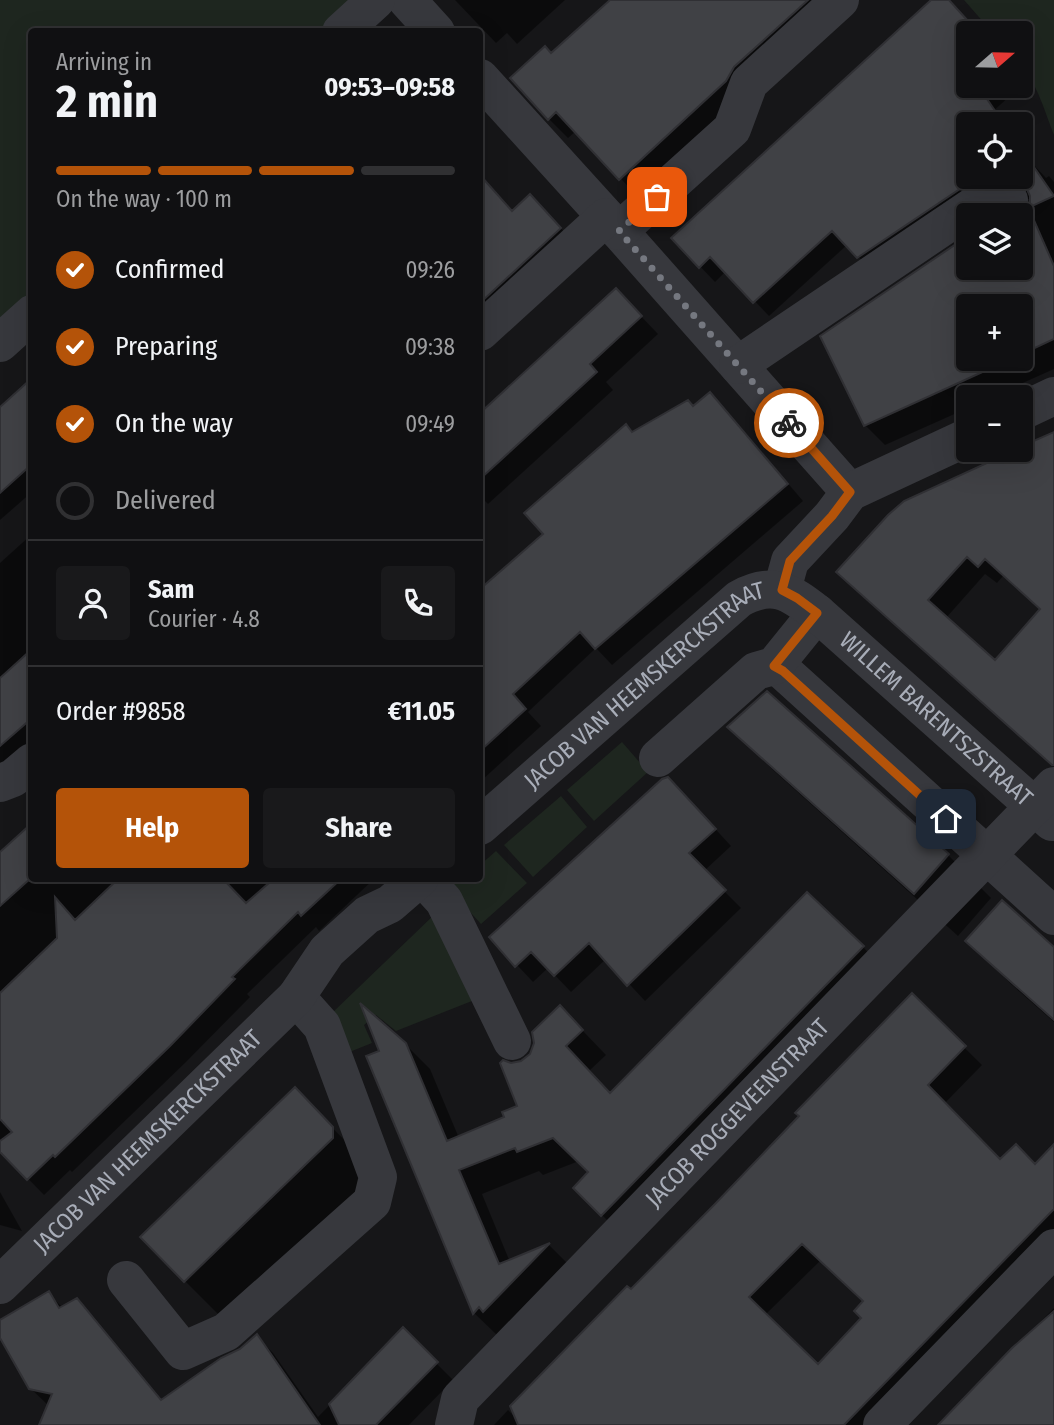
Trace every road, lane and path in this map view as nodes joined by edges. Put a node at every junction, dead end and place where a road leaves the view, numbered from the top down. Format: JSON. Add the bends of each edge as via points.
{"nodes":[{"id":1,"x":376,"y":0,"type":"edge"},
{"id":2,"x":407,"y":0,"type":"edge"},
{"id":3,"x":840,"y":0,"type":"edge"},
{"id":4,"x":345,"y":28,"type":"edge"},
{"id":5,"x":432,"y":28,"type":"edge"},
{"id":6,"x":483,"y":81,"type":"edge"},
{"id":7,"x":1009,"y":200,"type":"dead end"},
{"id":8,"x":612,"y":224,"type":"junction"},
{"id":9,"x":28,"y":318,"type":"edge"},
{"id":10,"x":483,"y":330,"type":"edge"},
{"id":11,"x":0,"y":343,"type":"edge"},
{"id":12,"x":738,"y":365,"type":"junction"},
{"id":13,"x":1054,"y":396,"type":"edge"},
{"id":14,"x":1033,"y":406,"type":"edge"},
{"id":15,"x":956,"y":442,"type":"edge"},
{"id":16,"x":850,"y":492,"type":"junction"},
{"id":17,"x":782,"y":590,"type":"junction"},
{"id":18,"x":817,"y":613,"type":"junction"},
{"id":19,"x":774,"y":666,"type":"junction"},
{"id":20,"x":658,"y":758,"type":"dead end"},
{"id":21,"x":28,"y":765,"type":"edge"},
{"id":22,"x":0,"y":783,"type":"edge"},
{"id":23,"x":1048,"y":805,"type":"edge"},
{"id":24,"x":483,"y":823,"type":"edge"},
{"id":25,"x":987,"y":856,"type":"junction"},
{"id":26,"x":417,"y":882,"type":"edge"},
{"id":27,"x":426,"y":882,"type":"edge"},
{"id":28,"x":1054,"y":916,"type":"edge"},
{"id":29,"x":296,"y":997,"type":"junction"},
{"id":30,"x":512,"y":1041,"type":"dead end"},
{"id":31,"x":1054,"y":1248,"type":"edge"},
{"id":32,"x":126,"y":1280,"type":"dead end"},
{"id":33,"x":0,"y":1285,"type":"edge"},
{"id":34,"x":454,"y":1425,"type":"edge"},
{"id":35,"x":883,"y":1425,"type":"edge"}],
"edges":[{"from":1,"to":4,"type":"street"},
{"from":2,"to":5,"type":"street"},
{"from":3,"to":8,"type":"street","via":[[749,83],[732,129]]},
{"from":6,"to":8,"type":"street"},
{"from":7,"to":12,"type":"street","via":[[975,205]]},
{"from":8,"to":10,"type":"street"},
{"from":8,"to":12,"type":"street"},
{"from":9,"to":11,"type":"street"},
{"from":12,"to":16,"type":"street"},
{"from":13,"to":14,"type":"street"},
{"from":15,"to":16,"type":"street","name":"JACOB VAN HEEMSKERCKSTRAAT"},
{"from":16,"to":17,"type":"street","name":"JACOB VAN HEEMSKERCKSTRAAT","via":[[790,561]]},
{"from":17,"to":18,"type":"street","name":"WILLEM BARENTSZSTRAAT"},
{"from":17,"to":24,"type":"street","name":"JACOB VAN HEEMSKERCKSTRAAT","via":[[766,589],[739,599]]},
{"from":18,"to":19,"type":"street","name":"JACOB VAN HEEMSKERCKSTRAAT"},
{"from":18,"to":23,"type":"street","name":"WILLEM BARENTSZSTRAAT"},
{"from":19,"to":20,"type":"street","name":"JACOB VAN HEEMSKERCKSTRAAT","via":[[756,671]]},
{"from":19,"to":25,"type":"street"},
{"from":21,"to":22,"type":"street"},
{"from":23,"to":25,"type":"street","name":"JACOB ROGGEVEENSTRAAT"},
{"from":25,"to":28,"type":"street"},
{"from":25,"to":34,"type":"street","name":"JACOB ROGGEVEENSTRAAT","via":[[460,1399]]},
{"from":26,"to":29,"type":"street","name":"JACOB VAN HEEMSKERCKSTRAAT","via":[[367,915],[327,951]]},
{"from":27,"to":30,"type":"street","name":"JACOB VAN HEEMSKERCKSTRAAT","via":[[444,901]]},
{"from":29,"to":32,"type":"street","via":[[322,1026],[378,1177],[372,1202],[226,1332],[183,1351]]},
{"from":29,"to":33,"type":"street","name":"JACOB VAN HEEMSKERCKSTRAAT"},
{"from":31,"to":35,"type":"street"}]}
